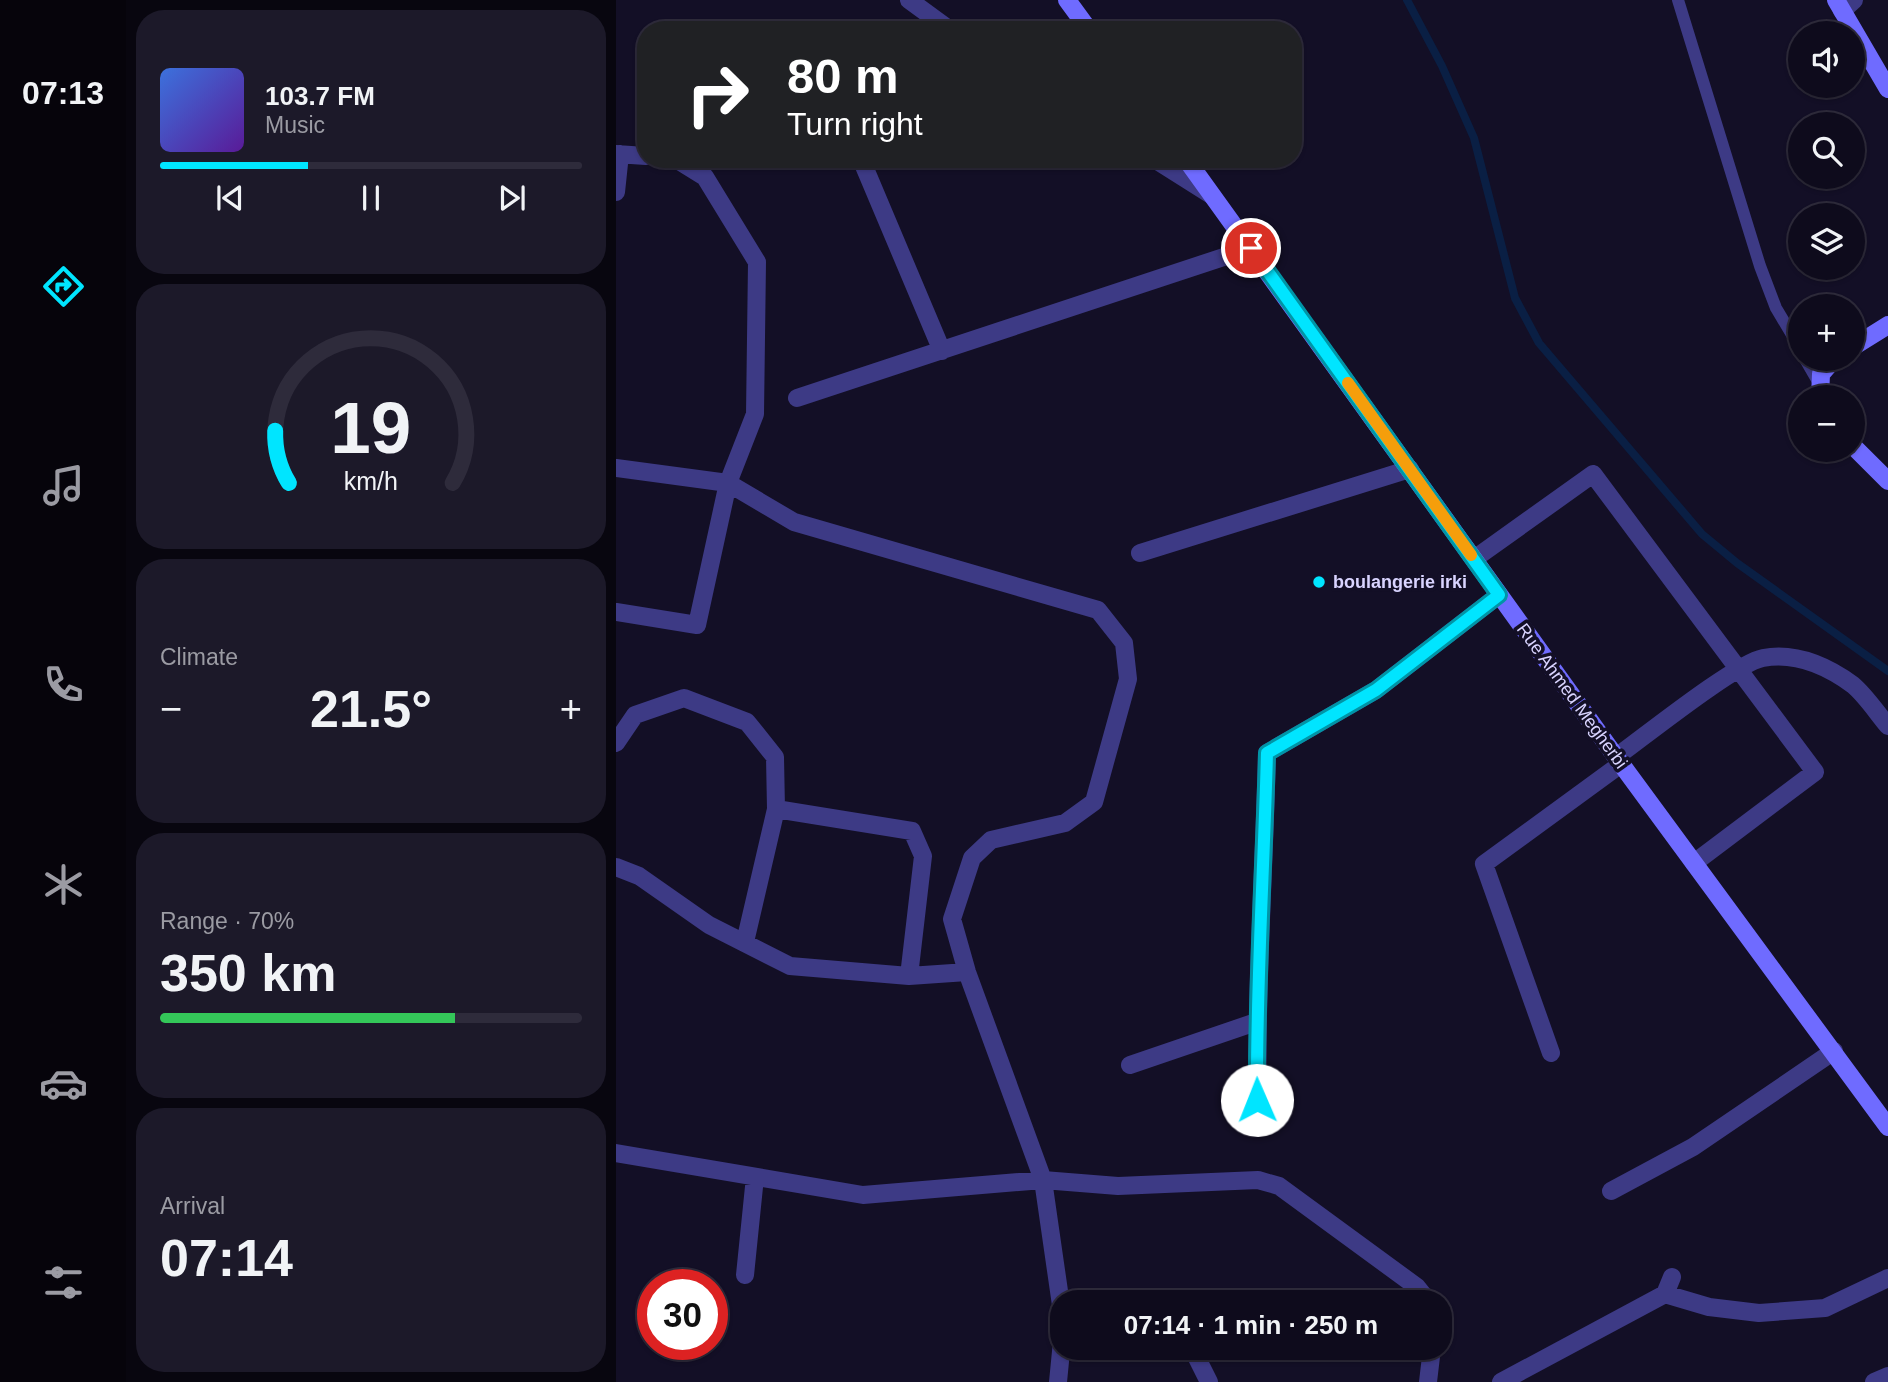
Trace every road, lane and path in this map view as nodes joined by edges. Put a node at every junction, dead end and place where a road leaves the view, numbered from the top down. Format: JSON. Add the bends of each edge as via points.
{"nodes":[{"id":1,"x":909,"y":0,"type":"edge"},
{"id":2,"x":1678,"y":0,"type":"edge"},
{"id":3,"x":1070,"y":1,"type":"edge"},
{"id":4,"x":1844,"y":4,"type":"edge"},
{"id":5,"x":938,"y":21,"type":"edge"},
{"id":6,"x":1083,"y":21,"type":"edge"},
{"id":7,"x":1888,"y":89,"type":"edge"},
{"id":8,"x":618,"y":154,"type":"edge"},
{"id":9,"x":637,"y":155,"type":"edge"},
{"id":10,"x":690,"y":168,"type":"edge"},
{"id":11,"x":865,"y":168,"type":"edge"},
{"id":12,"x":1168,"y":168,"type":"edge"},
{"id":13,"x":1193,"y":168,"type":"edge"},
{"id":14,"x":616,"y":192,"type":"edge"},
{"id":15,"x":1214,"y":197,"type":"junction"},
{"id":16,"x":1251,"y":248,"type":"junction"},
{"id":17,"x":1888,"y":325,"type":"edge"},
{"id":18,"x":1788,"y":329,"type":"edge"},
{"id":19,"x":1865,"y":339,"type":"edge"},
{"id":20,"x":942,"y":351,"type":"junction"},
{"id":21,"x":797,"y":398,"type":"dead end"},
{"id":22,"x":1865,"y":458,"type":"edge"},
{"id":23,"x":616,"y":468,"type":"edge"},
{"id":24,"x":1410,"y":469,"type":"junction"},
{"id":25,"x":1888,"y":481,"type":"edge"},
{"id":26,"x":728,"y":483,"type":"junction"},
{"id":27,"x":1140,"y":553,"type":"dead end"},
{"id":28,"x":1474,"y":559,"type":"junction"},
{"id":29,"x":1499,"y":595,"type":"junction"},
{"id":30,"x":616,"y":612,"type":"edge"},
{"id":31,"x":1739,"y":670,"type":"junction"},
{"id":32,"x":1888,"y":726,"type":"edge"},
{"id":33,"x":616,"y":743,"type":"edge"},
{"id":34,"x":1619,"y":761,"type":"junction"},
{"id":35,"x":776,"y":809,"type":"junction"},
{"id":36,"x":1694,"y":863,"type":"junction"},
{"id":37,"x":616,"y":867,"type":"edge"},
{"id":38,"x":745,"y":943,"type":"junction"},
{"id":39,"x":967,"y":972,"type":"junction"},
{"id":40,"x":909,"y":976,"type":"junction"},
{"id":41,"x":1256,"y":1022,"type":"junction"},
{"id":42,"x":1834,"y":1051,"type":"junction"},
{"id":43,"x":1551,"y":1053,"type":"dead end"},
{"id":44,"x":1130,"y":1065,"type":"dead end"},
{"id":45,"x":1258,"y":1126,"type":"dead end"},
{"id":46,"x":1888,"y":1127,"type":"edge"},
{"id":47,"x":616,"y":1153,"type":"edge"},
{"id":48,"x":755,"y":1177,"type":"junction"},
{"id":49,"x":1042,"y":1180,"type":"junction"},
{"id":50,"x":1611,"y":1191,"type":"dead end"},
{"id":51,"x":745,"y":1275,"type":"dead end"},
{"id":52,"x":1672,"y":1277,"type":"dead end"},
{"id":53,"x":1888,"y":1278,"type":"edge"},
{"id":54,"x":1059,"y":1290,"type":"edge"},
{"id":55,"x":1419,"y":1290,"type":"edge"},
{"id":56,"x":1665,"y":1294,"type":"junction"},
{"id":57,"x":1060,"y":1360,"type":"edge"},
{"id":58,"x":1198,"y":1360,"type":"edge"},
{"id":59,"x":1431,"y":1360,"type":"edge"},
{"id":60,"x":1888,"y":1376,"type":"edge"},
{"id":61,"x":1058,"y":1382,"type":"edge"},
{"id":62,"x":1209,"y":1382,"type":"edge"},
{"id":63,"x":1428,"y":1382,"type":"edge"},
{"id":64,"x":1501,"y":1382,"type":"edge"},
{"id":65,"x":1874,"y":1382,"type":"edge"}],
"edges":[{"from":1,"to":5,"type":"street"},
{"from":2,"to":18,"type":"lane","via":[[1760,267]]},
{"from":3,"to":6,"type":"main road"},
{"from":4,"to":7,"type":"main road"},
{"from":8,"to":9,"type":"street"},
{"from":8,"to":14,"type":"street"},
{"from":10,"to":26,"type":"street","via":[[705,177],[757,262],[755,414]]},
{"from":11,"to":20,"type":"street"},
{"from":12,"to":15,"type":"street"},
{"from":13,"to":15,"type":"main road","name":"Rue Ahmed Megherbi"},
{"from":15,"to":16,"type":"main road","name":"Rue Ahmed Megherbi"},
{"from":16,"to":20,"type":"street"},
{"from":16,"to":24,"type":"main road","name":"Rue Ahmed Megherbi"},
{"from":17,"to":19,"type":"main road"},
{"from":20,"to":21,"type":"street"},
{"from":22,"to":25,"type":"main road"},
{"from":23,"to":26,"type":"street"},
{"from":24,"to":27,"type":"street"},
{"from":24,"to":28,"type":"main road","name":"Rue Ahmed Megherbi"},
{"from":26,"to":30,"type":"street","via":[[697,625]]},
{"from":26,"to":39,"type":"street","via":[[794,522],[1098,610],[1124,643],[1128,679],[1094,802],[1065,823],[991,841],[972,858],[953,919]]},
{"from":28,"to":29,"type":"main road","name":"Rue Ahmed Megherbi"},
{"from":28,"to":31,"type":"street","via":[[1593,474]]},
{"from":29,"to":34,"type":"main road","name":"Rue Ahmed Megherbi"},
{"from":29,"to":41,"type":"street","via":[[1376,690],[1267,753]]},
{"from":31,"to":32,"type":"street","via":[[1762,658],[1803,658],[1855,686]]},
{"from":31,"to":34,"type":"street"},
{"from":31,"to":36,"type":"street","via":[[1815,772]]},
{"from":33,"to":35,"type":"street","via":[[635,715],[684,698],[747,722],[775,757]]},
{"from":34,"to":36,"type":"main road","name":"Rue Ahmed Megherbi"},
{"from":34,"to":43,"type":"street","via":[[1484,864]]},
{"from":35,"to":38,"type":"street"},
{"from":35,"to":40,"type":"street","via":[[912,831],[923,856]]},
{"from":36,"to":42,"type":"main road","name":"Rue Ahmed Megherbi"},
{"from":37,"to":38,"type":"street","via":[[639,876],[709,925]]},
{"from":38,"to":40,"type":"street","via":[[790,966]]},
{"from":39,"to":40,"type":"street"},
{"from":39,"to":49,"type":"street"},
{"from":41,"to":44,"type":"street"},
{"from":41,"to":45,"type":"street"},
{"from":42,"to":46,"type":"main road","name":"Rue Ahmed Megherbi"},
{"from":42,"to":50,"type":"street","via":[[1693,1147]]},
{"from":47,"to":48,"type":"street"},
{"from":48,"to":49,"type":"street","via":[[863,1195]]},
{"from":48,"to":51,"type":"street"},
{"from":49,"to":54,"type":"street"},
{"from":49,"to":55,"type":"street","via":[[1118,1186],[1258,1180],[1279,1186]]},
{"from":52,"to":56,"type":"street"},
{"from":53,"to":56,"type":"street","via":[[1825,1308],[1759,1313],[1709,1307]]},
{"from":56,"to":64,"type":"street"},
{"from":57,"to":61,"type":"street"},
{"from":58,"to":62,"type":"street"},
{"from":59,"to":63,"type":"street"},
{"from":60,"to":65,"type":"street"}]}
